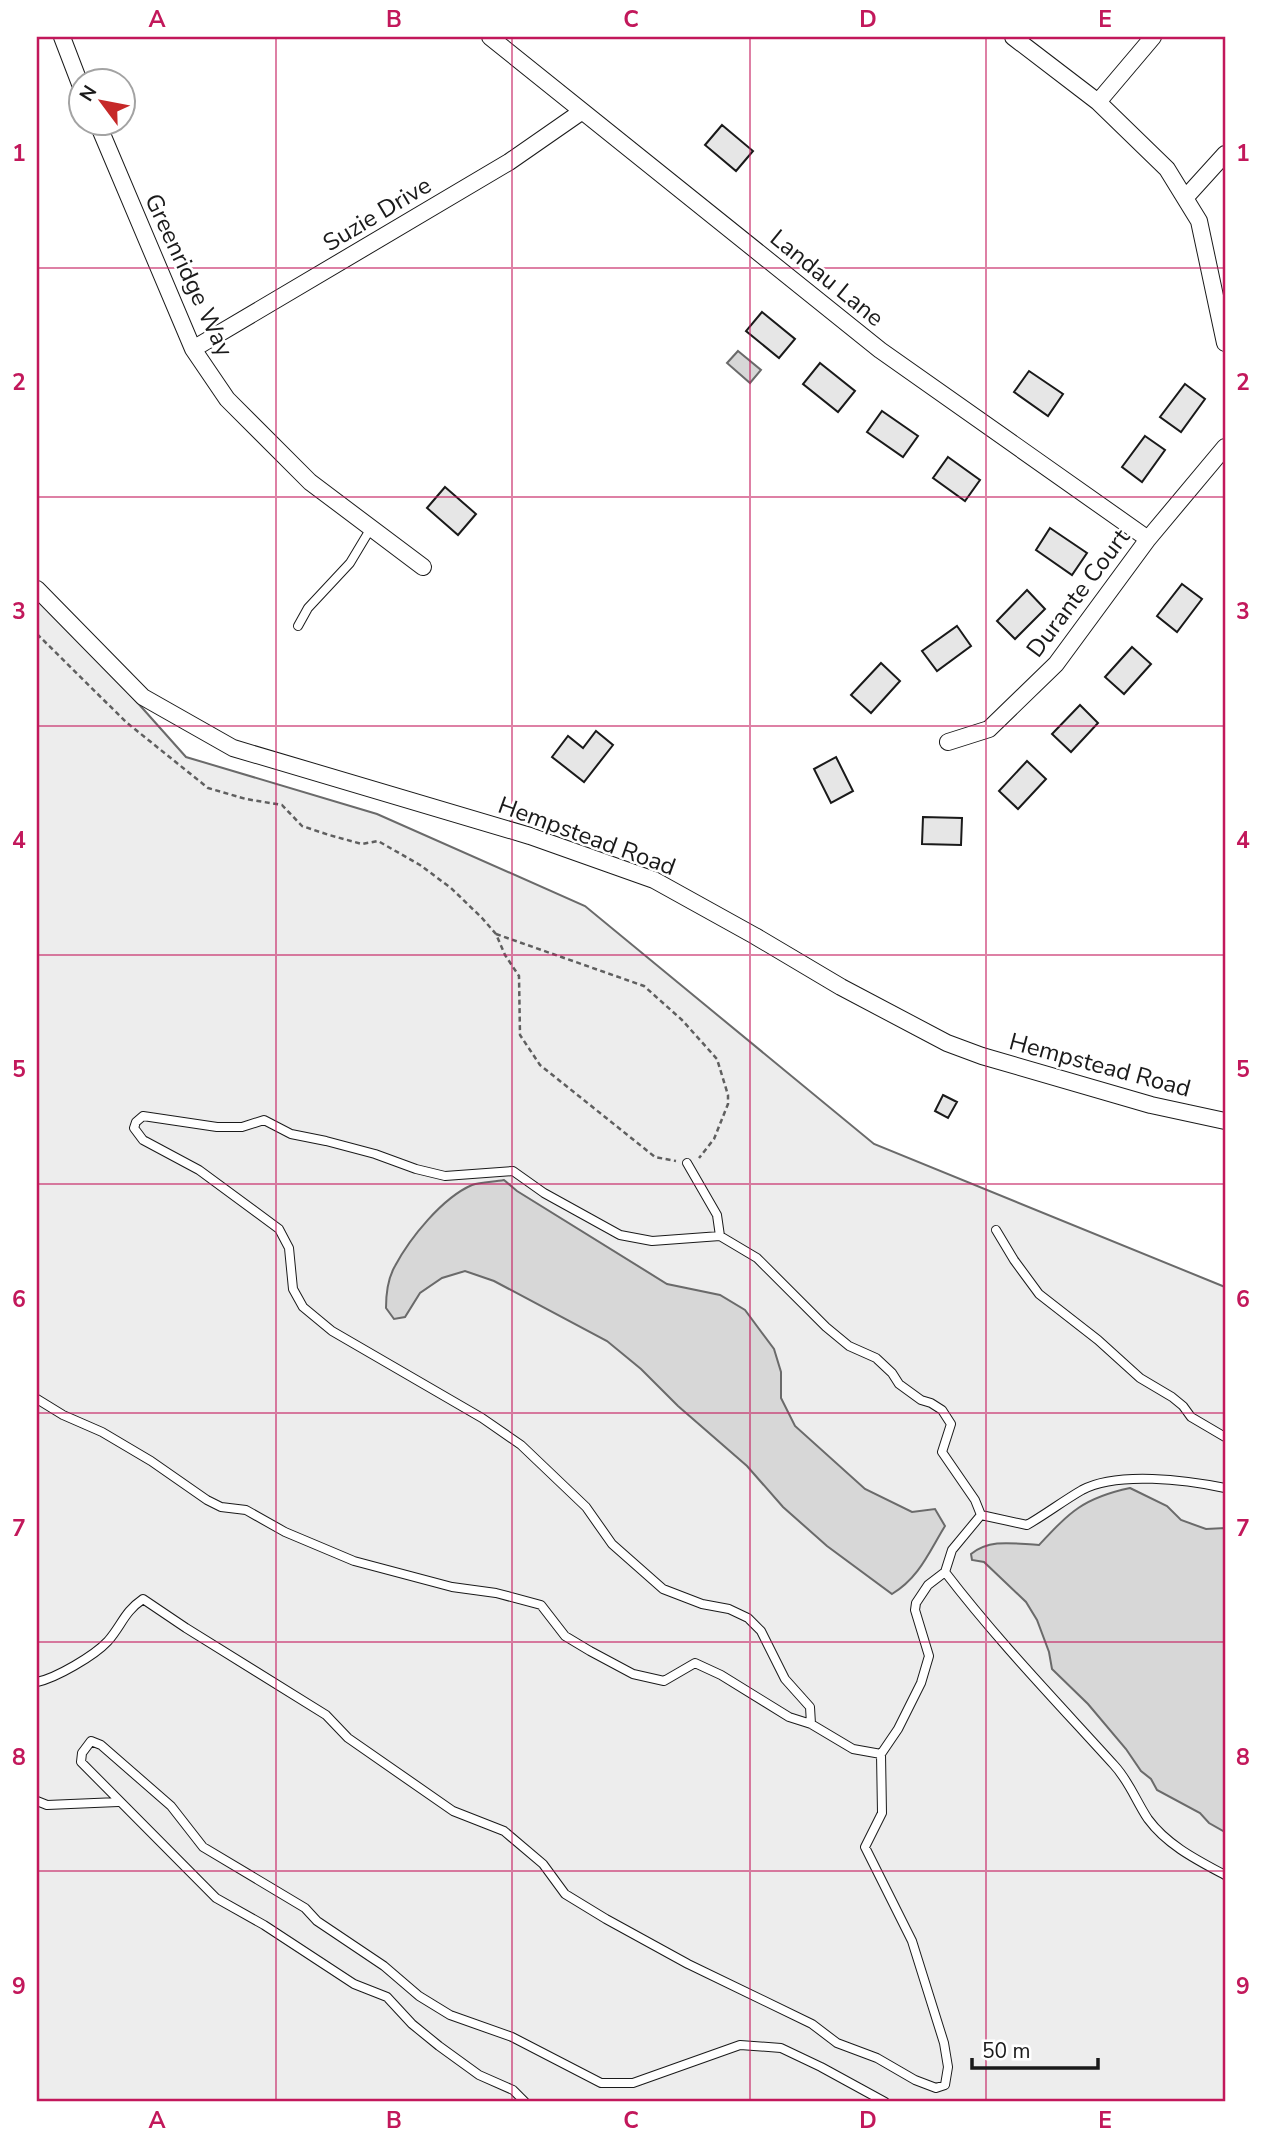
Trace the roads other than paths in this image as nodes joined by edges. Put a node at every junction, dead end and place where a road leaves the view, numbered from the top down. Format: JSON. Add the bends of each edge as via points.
{"nodes":[{"id":1,"x":62,"y":37,"type":"edge"},
{"id":2,"x":490,"y":37,"type":"edge"},
{"id":3,"x":1013,"y":37,"type":"edge"},
{"id":4,"x":1153,"y":37,"type":"edge"},
{"id":5,"x":73,"y":66,"type":"edge"},
{"id":6,"x":1098,"y":102,"type":"junction"},
{"id":7,"x":581,"y":111,"type":"junction"},
{"id":8,"x":103,"y":136,"type":"edge"},
{"id":9,"x":1225,"y":154,"type":"edge"},
{"id":10,"x":1186,"y":197,"type":"junction"},
{"id":11,"x":1225,"y":343,"type":"edge"},
{"id":12,"x":193,"y":349,"type":"junction"},
{"id":13,"x":1225,"y":447,"type":"edge"},
{"id":14,"x":372,"y":528,"type":"junction"},
{"id":15,"x":1148,"y":539,"type":"junction"},
{"id":16,"x":423,"y":567,"type":"dead end"},
{"id":17,"x":37,"y":589,"type":"edge"},
{"id":18,"x":298,"y":626,"type":"dead end"},
{"id":19,"x":948,"y":742,"type":"dead end"},
{"id":20,"x":1225,"y":1121,"type":"edge"},
{"id":21,"x":687,"y":1163,"type":"road end"},
{"id":22,"x":996,"y":1230,"type":"dead end"},
{"id":23,"x":720,"y":1236,"type":"junction"},
{"id":24,"x":37,"y":1399,"type":"edge"},
{"id":25,"x":1225,"y":1437,"type":"edge"},
{"id":26,"x":1225,"y":1488,"type":"edge"},
{"id":27,"x":981,"y":1515,"type":"junction"},
{"id":28,"x":945,"y":1572,"type":"junction"},
{"id":29,"x":37,"y":1682,"type":"edge"},
{"id":30,"x":811,"y":1724,"type":"junction"},
{"id":31,"x":881,"y":1754,"type":"junction"},
{"id":32,"x":37,"y":1801,"type":"edge"},
{"id":33,"x":118,"y":1802,"type":"junction"},
{"id":34,"x":1225,"y":1875,"type":"edge"},
{"id":35,"x":525,"y":2102,"type":"edge"},
{"id":36,"x":886,"y":2102,"type":"edge"}],
"edges":[{"from":1,"to":5,"type":"street"},
{"from":2,"to":7,"type":"street","name":"Landau Lane"},
{"from":3,"to":6,"type":"street"},
{"from":4,"to":6,"type":"street"},
{"from":6,"to":10,"type":"street","via":[[1167,169]]},
{"from":7,"to":12,"type":"street","name":"Suzie Drive","via":[[509,162]]},
{"from":7,"to":15,"type":"street","name":"Landau Lane","via":[[880,349]]},
{"from":8,"to":12,"type":"street","name":"Greenridge Way"},
{"from":9,"to":10,"type":"street"},
{"from":10,"to":11,"type":"street","via":[[1199,221]]},
{"from":12,"to":14,"type":"street","name":"Greenridge Way","via":[[227,399],[310,482]]},
{"from":13,"to":15,"type":"street","name":"Durante Court"},
{"from":14,"to":16,"type":"street","name":"Greenridge Way"},
{"from":14,"to":18,"type":"lane","via":[[350,563],[308,608]]},
{"from":15,"to":19,"type":"street","name":"Durante Court","via":[[1056,664],[989,729]]},
{"from":17,"to":20,"type":"street","name":"Hempstead Road","via":[[142,697],[233,748],[530,836],[654,880],[841,988],[982,1056]]},
{"from":21,"to":23,"type":"lane","via":[[717,1215]]},
{"from":22,"to":25,"type":"lane","via":[[1039,1294],[1140,1378]]},
{"from":23,"to":27,"type":"lane","via":[[757,1258],[849,1346],[876,1357],[899,1384],[942,1410],[951,1424],[942,1452]]},
{"from":23,"to":30,"type":"lane","via":[[652,1241],[620,1235],[513,1171],[445,1175],[291,1134],[264,1120],[242,1127],[217,1127],[143,1116],[134,1128],[143,1140],[199,1170],[279,1229],[289,1248],[293,1289],[303,1307],[332,1331],[521,1445],[586,1507],[612,1544],[663,1589],[748,1618],[761,1631],[785,1679],[810,1707]]},
{"from":24,"to":30,"type":"lane","via":[[102,1432],[221,1507],[246,1510],[354,1562],[541,1605],[565,1636],[633,1674],[664,1681],[695,1663],[789,1717]]},
{"from":26,"to":27,"type":"lane","via":[[1190,1480],[1117,1480],[1083,1490],[1027,1525]]},
{"from":27,"to":28,"type":"lane","via":[[951,1550]]},
{"from":28,"to":31,"type":"lane","via":[[928,1585],[916,1603],[929,1656],[921,1683]]},
{"from":28,"to":34,"type":"lane","via":[[988,1628],[1117,1768],[1149,1819],[1184,1853]]},
{"from":29,"to":31,"type":"lane","via":[[50,1680],[86,1660],[109,1640],[130,1608],[144,1599],[326,1716],[348,1738],[453,1811],[504,1831],[542,1864],[565,1894],[688,1964],[812,2024],[837,2043],[936,2088],[945,2085],[944,2043],[912,1941],[865,1847],[882,1814]]},
{"from":30,"to":31,"type":"lane","via":[[853,1749]]},
{"from":32,"to":33,"type":"lane","via":[[47,1805]]},
{"from":33,"to":35,"type":"lane","via":[[216,1898],[354,1984],[387,1997],[439,2046],[479,2075],[513,2090]]},
{"from":33,"to":36,"type":"lane","via":[[81,1762],[91,1741],[171,1806],[203,1847],[305,1908],[419,1996],[450,2015],[512,2037],[601,2083],[633,2082],[740,2045],[781,2048]]}]}
